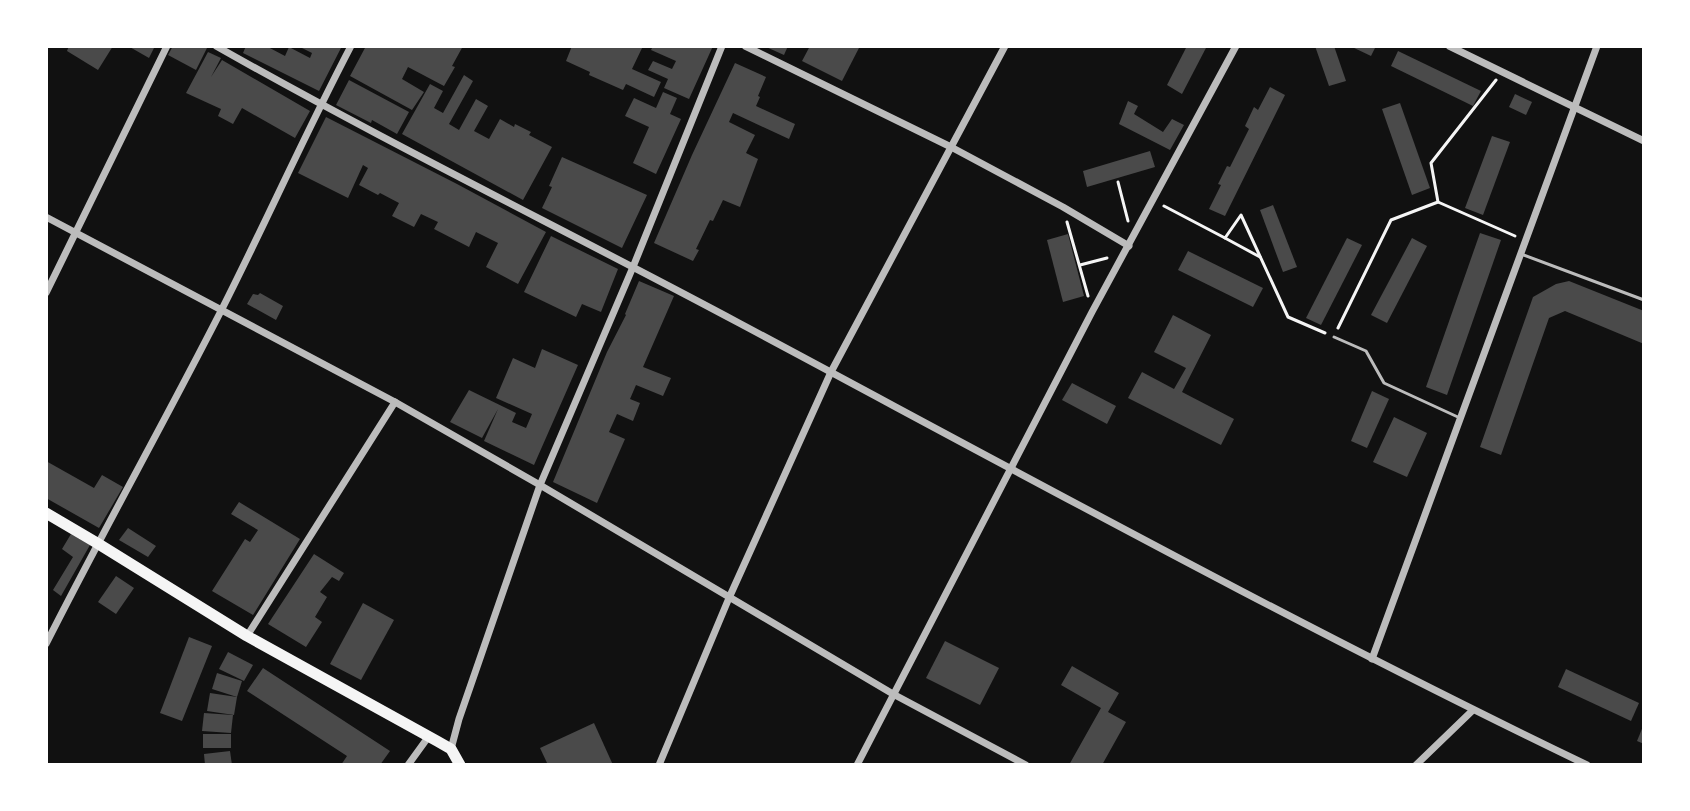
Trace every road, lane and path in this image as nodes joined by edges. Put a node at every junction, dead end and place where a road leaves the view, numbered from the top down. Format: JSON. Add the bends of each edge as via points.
{"nodes":[{"id":1,"x":167,"y":46,"type":"edge"},
{"id":2,"x":216,"y":46,"type":"edge"},
{"id":3,"x":351,"y":46,"type":"edge"},
{"id":4,"x":722,"y":46,"type":"edge"},
{"id":5,"x":745,"y":46,"type":"edge"},
{"id":6,"x":1005,"y":46,"type":"edge"},
{"id":7,"x":1236,"y":46,"type":"edge"},
{"id":8,"x":1449,"y":46,"type":"edge"},
{"id":9,"x":1597,"y":46,"type":"edge"},
{"id":10,"x":1502,"y":71,"type":"junction"},
{"id":11,"x":320,"y":105,"type":"junction"},
{"id":12,"x":1575,"y":106,"type":"junction"},
{"id":13,"x":1644,"y":141,"type":"edge"},
{"id":14,"x":951,"y":147,"type":"junction"},
{"id":15,"x":1118,"y":182,"type":"dead end"},
{"id":16,"x":1154,"y":201,"type":"junction"},
{"id":17,"x":1438,"y":202,"type":"junction"},
{"id":18,"x":1063,"y":207,"type":"junction"},
{"id":19,"x":46,"y":217,"type":"edge"},
{"id":20,"x":76,"y":231,"type":"junction"},
{"id":21,"x":1225,"y":238,"type":"junction"},
{"id":22,"x":1526,"y":241,"type":"junction"},
{"id":23,"x":1131,"y":242,"type":"junction"},
{"id":24,"x":1521,"y":254,"type":"junction"},
{"id":25,"x":1125,"y":255,"type":"junction"},
{"id":26,"x":1261,"y":258,"type":"junction"},
{"id":27,"x":1080,"y":265,"type":"junction"},
{"id":28,"x":633,"y":267,"type":"junction"},
{"id":29,"x":46,"y":293,"type":"edge"},
{"id":30,"x":1644,"y":300,"type":"edge"},
{"id":31,"x":222,"y":309,"type":"junction"},
{"id":32,"x":1092,"y":312,"type":"junction"},
{"id":33,"x":1334,"y":337,"type":"junction"},
{"id":34,"x":831,"y":372,"type":"junction"},
{"id":35,"x":395,"y":402,"type":"junction"},
{"id":36,"x":1460,"y":418,"type":"junction"},
{"id":37,"x":1010,"y":468,"type":"junction"},
{"id":38,"x":540,"y":485,"type":"junction"},
{"id":39,"x":46,"y":513,"type":"edge"},
{"id":40,"x":97,"y":543,"type":"junction"},
{"id":41,"x":729,"y":598,"type":"junction"},
{"id":42,"x":247,"y":636,"type":"junction"},
{"id":43,"x":46,"y":644,"type":"edge"},
{"id":44,"x":1372,"y":659,"type":"junction"},
{"id":45,"x":893,"y":694,"type":"junction"},
{"id":46,"x":1473,"y":710,"type":"junction"},
{"id":47,"x":429,"y":736,"type":"junction"},
{"id":48,"x":451,"y":749,"type":"junction"},
{"id":49,"x":408,"y":765,"type":"edge"},
{"id":50,"x":460,"y":765,"type":"edge"},
{"id":51,"x":659,"y":765,"type":"edge"},
{"id":52,"x":857,"y":765,"type":"edge"},
{"id":53,"x":1026,"y":765,"type":"edge"},
{"id":54,"x":1416,"y":765,"type":"edge"},
{"id":55,"x":1587,"y":765,"type":"edge"}],
"edges":[{"from":1,"to":20,"type":"street"},
{"from":2,"to":11,"type":"street"},
{"from":3,"to":11,"type":"street"},
{"from":4,"to":28,"type":"street"},
{"from":5,"to":14,"type":"street"},
{"from":6,"to":14,"type":"street"},
{"from":7,"to":16,"type":"street"},
{"from":8,"to":10,"type":"street"},
{"from":9,"to":12,"type":"street"},
{"from":10,"to":12,"type":"street"},
{"from":10,"to":17,"type":"path","via":[[1431,163]]},
{"from":11,"to":28,"type":"street"},
{"from":11,"to":31,"type":"street"},
{"from":12,"to":13,"type":"street"},
{"from":12,"to":22,"type":"street"},
{"from":14,"to":18,"type":"street"},
{"from":14,"to":34,"type":"street"},
{"from":15,"to":23,"type":"path"},
{"from":16,"to":21,"type":"path"},
{"from":16,"to":23,"type":"street"},
{"from":17,"to":22,"type":"path"},
{"from":17,"to":33,"type":"path","via":[[1391,220]]},
{"from":18,"to":23,"type":"street"},
{"from":18,"to":27,"type":"path"},
{"from":19,"to":20,"type":"street"},
{"from":20,"to":29,"type":"street"},
{"from":20,"to":31,"type":"street"},
{"from":21,"to":26,"type":"path"},
{"from":21,"to":26,"type":"path","via":[[1241,215]]},
{"from":22,"to":24,"type":"street"},
{"from":23,"to":25,"type":"street"},
{"from":24,"to":30,"type":"lane"},
{"from":24,"to":36,"type":"street"},
{"from":25,"to":27,"type":"path"},
{"from":25,"to":32,"type":"street"},
{"from":26,"to":33,"type":"path","via":[[1288,317]]},
{"from":27,"to":32,"type":"path"},
{"from":28,"to":34,"type":"street"},
{"from":28,"to":38,"type":"street"},
{"from":31,"to":35,"type":"street"},
{"from":31,"to":40,"type":"street"},
{"from":32,"to":37,"type":"street"},
{"from":33,"to":36,"type":"lane","via":[[1366,351],[1384,383]]},
{"from":34,"to":37,"type":"street"},
{"from":34,"to":41,"type":"street"},
{"from":35,"to":38,"type":"street"},
{"from":35,"to":42,"type":"street"},
{"from":36,"to":44,"type":"street"},
{"from":37,"to":44,"type":"street"},
{"from":37,"to":45,"type":"street"},
{"from":38,"to":41,"type":"street"},
{"from":38,"to":48,"type":"street"},
{"from":39,"to":40,"type":"main road"},
{"from":40,"to":42,"type":"main road"},
{"from":40,"to":43,"type":"street"},
{"from":41,"to":45,"type":"street"},
{"from":41,"to":51,"type":"street"},
{"from":42,"to":47,"type":"main road"},
{"from":44,"to":46,"type":"street"},
{"from":45,"to":52,"type":"street"},
{"from":45,"to":53,"type":"street"},
{"from":46,"to":54,"type":"street"},
{"from":46,"to":55,"type":"street"},
{"from":47,"to":48,"type":"main road"},
{"from":47,"to":49,"type":"street"},
{"from":48,"to":50,"type":"main road"}]}
